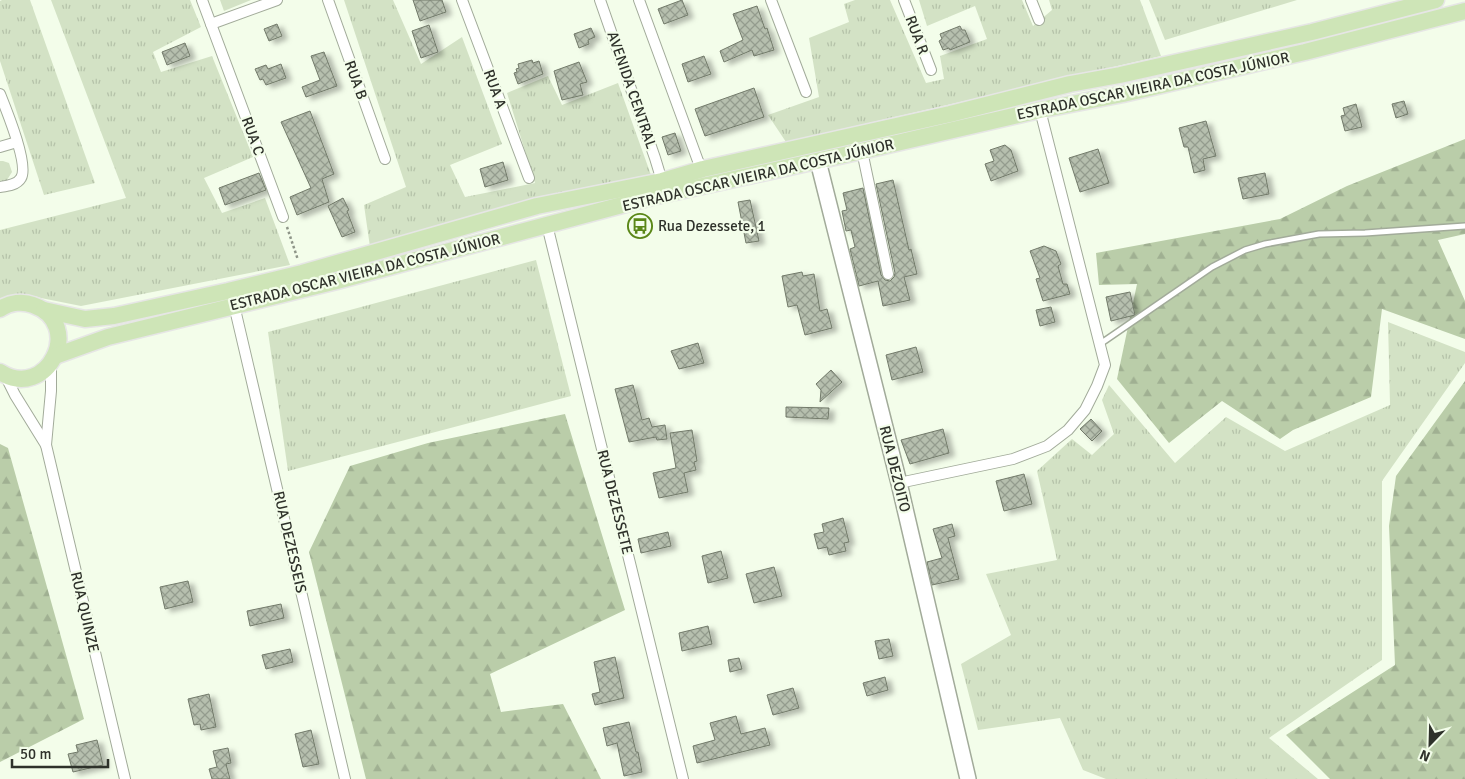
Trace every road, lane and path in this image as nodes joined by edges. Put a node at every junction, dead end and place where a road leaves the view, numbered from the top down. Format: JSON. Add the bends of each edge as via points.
{"nodes":[{"id":1,"x":202,"y":0,"type":"edge"},
{"id":2,"x":277,"y":0,"type":"edge"},
{"id":3,"x":328,"y":0,"type":"edge"},
{"id":4,"x":462,"y":0,"type":"edge"},
{"id":5,"x":600,"y":0,"type":"edge"},
{"id":6,"x":639,"y":0,"type":"edge"},
{"id":7,"x":770,"y":0,"type":"edge"},
{"id":8,"x":904,"y":0,"type":"edge"},
{"id":9,"x":1031,"y":0,"type":"edge"},
{"id":10,"x":1436,"y":0,"type":"edge"},
{"id":11,"x":1465,"y":11,"type":"edge"},
{"id":12,"x":1039,"y":20,"type":"dead end"},
{"id":13,"x":211,"y":24,"type":"junction"},
{"id":14,"x":931,"y":70,"type":"dead end"},
{"id":15,"x":806,"y":92,"type":"dead end"},
{"id":16,"x":0,"y":94,"type":"edge"},
{"id":17,"x":1040,"y":110,"type":"junction"},
{"id":18,"x":17,"y":142,"type":"junction"},
{"id":19,"x":0,"y":146,"type":"edge"},
{"id":20,"x":862,"y":151,"type":"junction"},
{"id":21,"x":385,"y":159,"type":"dead end"},
{"id":22,"x":818,"y":160,"type":"junction"},
{"id":23,"x":703,"y":169,"type":"junction"},
{"id":24,"x":529,"y":178,"type":"dead end"},
{"id":25,"x":662,"y":181,"type":"junction"},
{"id":26,"x":0,"y":187,"type":"edge"},
{"id":27,"x":283,"y":216,"type":"joint"},
{"id":28,"x":547,"y":225,"type":"junction"},
{"id":29,"x":1465,"y":226,"type":"edge"},
{"id":30,"x":302,"y":273,"type":"junction"},
{"id":31,"x":888,"y":274,"type":"dead end"},
{"id":32,"x":234,"y":305,"type":"junction"},
{"id":33,"x":0,"y":308,"type":"edge"},
{"id":34,"x":44,"y":310,"type":"junction"},
{"id":35,"x":1100,"y":344,"type":"junction"},
{"id":36,"x":53,"y":360,"type":"junction"},
{"id":37,"x":2,"y":373,"type":"edge"},
{"id":38,"x":46,"y":445,"type":"junction"},
{"id":39,"x":899,"y":483,"type":"junction"},
{"id":40,"x":124,"y":779,"type":"edge"},
{"id":41,"x":345,"y":779,"type":"edge"},
{"id":42,"x":683,"y":779,"type":"edge"},
{"id":43,"x":968,"y":779,"type":"edge"}],
"edges":[{"from":1,"to":13,"type":"street","name":"RUA C"},
{"from":2,"to":13,"type":"street"},
{"from":3,"to":21,"type":"street","name":"RUA B"},
{"from":4,"to":24,"type":"street","name":"RUA A"},
{"from":5,"to":25,"type":"street","name":"AVENIDA CENTRAL"},
{"from":6,"to":23,"type":"street"},
{"from":7,"to":15,"type":"street"},
{"from":8,"to":14,"type":"street","name":"RUA R"},
{"from":9,"to":12,"type":"street"},
{"from":10,"to":23,"type":"main road","name":"ESTRADA OSCAR VIEIRA DA COSTA JÚNIOR","via":[[1312,32]]},
{"from":11,"to":17,"type":"main road","name":"ESTRADA OSCAR VIEIRA DA COSTA JÚNIOR","via":[[1306,52]]},
{"from":13,"to":27,"type":"street","name":"RUA C"},
{"from":16,"to":18,"type":"street"},
{"from":17,"to":20,"type":"main road","name":"ESTRADA OSCAR VIEIRA DA COSTA JÚNIOR"},
{"from":17,"to":35,"type":"street"},
{"from":18,"to":19,"type":"street"},
{"from":18,"to":26,"type":"street","via":[[23,170],[21,178],[12,185]]},
{"from":20,"to":22,"type":"main road","name":"ESTRADA OSCAR VIEIRA DA COSTA JÚNIOR"},
{"from":20,"to":31,"type":"street"},
{"from":22,"to":28,"type":"main road","name":"ESTRADA OSCAR VIEIRA DA COSTA JÚNIOR","via":[[652,197]]},
{"from":22,"to":39,"type":"main road","name":"RUA DEZOITO"},
{"from":23,"to":25,"type":"main road","name":"ESTRADA OSCAR VIEIRA DA COSTA JÚNIOR"},
{"from":25,"to":30,"type":"main road","name":"ESTRADA OSCAR VIEIRA DA COSTA JÚNIOR","via":[[537,206]]},
{"from":27,"to":30,"type":"path"},
{"from":28,"to":32,"type":"main road","name":"ESTRADA OSCAR VIEIRA DA COSTA JÚNIOR"},
{"from":28,"to":42,"type":"street","name":"RUA DEZESSETE"},
{"from":29,"to":35,"type":"lane","via":[[1319,234],[1245,250],[1212,268]]},
{"from":30,"to":34,"type":"main road","name":"ESTRADA OSCAR VIEIRA DA COSTA JÚNIOR","via":[[114,316],[85,319]]},
{"from":32,"to":36,"type":"main road","name":"ESTRADA OSCAR VIEIRA DA COSTA JÚNIOR","via":[[108,337]]},
{"from":32,"to":41,"type":"street","name":"RUA DEZESSEIS"},
{"from":33,"to":34,"type":"main road","name":"ESTRADA OSCAR VIEIRA DA COSTA JÚNIOR","via":[[20,302]]},
{"from":34,"to":36,"type":"main road","via":[[58,332],[58,348]]},
{"from":35,"to":39,"type":"street","via":[[1105,365],[1085,410],[1048,446],[1013,459]]},
{"from":36,"to":37,"type":"main road","name":"ESTRADA OSCAR VIEIRA DA COSTA JÚNIOR","via":[[30,377]]},
{"from":36,"to":38,"type":"street","name":"RUA QUINZE"},
{"from":37,"to":38,"type":"street","name":"RUA QUINZE"},
{"from":38,"to":40,"type":"street","name":"RUA QUINZE"},
{"from":39,"to":43,"type":"main road","name":"RUA DEZOITO"}]}
